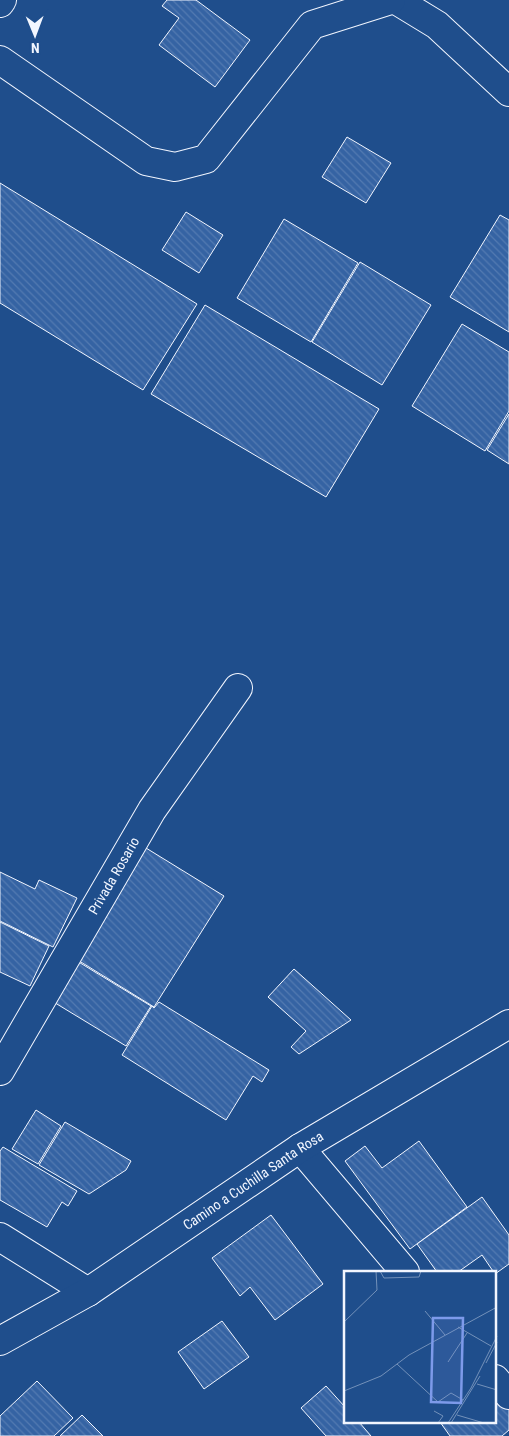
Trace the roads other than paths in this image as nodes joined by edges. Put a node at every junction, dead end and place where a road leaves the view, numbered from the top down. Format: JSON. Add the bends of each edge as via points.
{"nodes":[{"id":1,"x":2,"y":0,"type":"edge"},
{"id":2,"x":391,"y":0,"type":"edge"},
{"id":3,"x":396,"y":0,"type":"edge"},
{"id":4,"x":0,"y":3,"type":"edge"},
{"id":5,"x":0,"y":60,"type":"edge"},
{"id":6,"x":509,"y":92,"type":"edge"},
{"id":7,"x":238,"y":688,"type":"dead end"},
{"id":8,"x":509,"y":1024,"type":"edge"},
{"id":9,"x":0,"y":1071,"type":"edge"},
{"id":10,"x":300,"y":1148,"type":"junction"},
{"id":11,"x":0,"y":1237,"type":"edge"},
{"id":12,"x":404,"y":1271,"type":"edge"},
{"id":13,"x":88,"y":1292,"type":"junction"},
{"id":14,"x":0,"y":1341,"type":"edge"},
{"id":15,"x":496,"y":1380,"type":"edge"},
{"id":16,"x":509,"y":1395,"type":"edge"}],
"edges":[{"from":1,"to":4,"type":"street"},
{"from":2,"to":5,"type":"street","via":[[312,25],[206,159],[174,167],[146,161]]},
{"from":3,"to":6,"type":"street","via":[[437,25]]},
{"from":7,"to":9,"type":"street","name":"Privada Rosario","via":[[152,810]]},
{"from":8,"to":10,"type":"street","name":"Camino a Cuchilla Santa Rosa"},
{"from":10,"to":12,"type":"street"},
{"from":10,"to":13,"type":"street","name":"Camino a Cuchilla Santa Rosa"},
{"from":11,"to":13,"type":"street"},
{"from":13,"to":14,"type":"street","name":"Camino a Cuchilla Santa Rosa"},
{"from":15,"to":16,"type":"street"}]}
